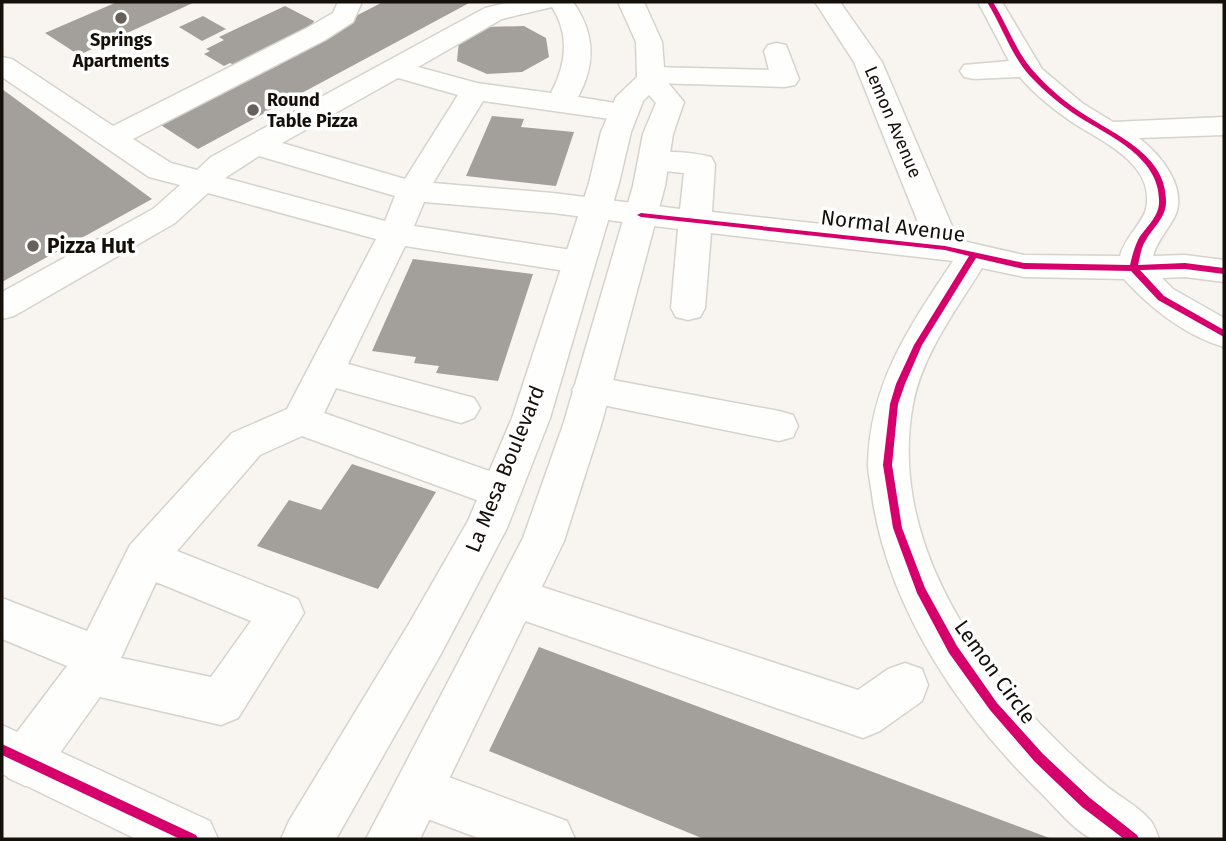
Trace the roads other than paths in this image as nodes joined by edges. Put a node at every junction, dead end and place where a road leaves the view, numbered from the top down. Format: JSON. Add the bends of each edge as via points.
{"nodes":[{"id":1,"x":350,"y":2,"type":"edge"},
{"id":2,"x":543,"y":2,"type":"edge"},
{"id":3,"x":561,"y":2,"type":"edge"},
{"id":4,"x":631,"y":2,"type":"edge"},
{"id":5,"x":828,"y":2,"type":"edge"},
{"id":6,"x":990,"y":2,"type":"edge"},
{"id":7,"x":777,"y":51,"type":"dead end"},
{"id":8,"x":2,"y":65,"type":"edge"},
{"id":9,"x":1027,"y":68,"type":"junction"},
{"id":10,"x":395,"y":69,"type":"junction"},
{"id":11,"x":974,"y":71,"type":"dead end"},
{"id":12,"x":651,"y":77,"type":"junction"},
{"id":13,"x":475,"y":91,"type":"junction"},
{"id":14,"x":561,"y":103,"type":"junction"},
{"id":15,"x":624,"y":112,"type":"junction"},
{"id":16,"x":1224,"y":126,"type":"edge"},
{"id":17,"x":1110,"y":131,"type":"junction"},
{"id":18,"x":114,"y":137,"type":"junction"},
{"id":19,"x":255,"y":145,"type":"junction"},
{"id":20,"x":653,"y":162,"type":"junction"},
{"id":21,"x":202,"y":180,"type":"junction"},
{"id":22,"x":413,"y":191,"type":"junction"},
{"id":23,"x":595,"y":210,"type":"junction"},
{"id":24,"x":641,"y":215,"type":"junction"},
{"id":25,"x":696,"y":221,"type":"junction"},
{"id":26,"x":396,"y":234,"type":"junction"},
{"id":27,"x":960,"y":251,"type":"junction"},
{"id":28,"x":578,"y":262,"type":"junction"},
{"id":29,"x":1133,"y":268,"type":"junction"},
{"id":30,"x":1224,"y":271,"type":"edge"},
{"id":31,"x":2,"y":307,"type":"edge"},
{"id":32,"x":688,"y":308,"type":"dead end"},
{"id":33,"x":1224,"y":334,"type":"edge"},
{"id":34,"x":326,"y":372,"type":"junction"},
{"id":35,"x":591,"y":390,"type":"junction"},
{"id":36,"x":461,"y":408,"type":"dead end"},
{"id":37,"x":301,"y":421,"type":"junction"},
{"id":38,"x":779,"y":426,"type":"dead end"},
{"id":39,"x":500,"y":492,"type":"junction"},
{"id":40,"x":145,"y":558,"type":"junction"},
{"id":41,"x":515,"y":598,"type":"junction"},
{"id":42,"x":2,"y":618,"type":"edge"},
{"id":43,"x":94,"y":665,"type":"junction"},
{"id":44,"x":905,"y":685,"type":"dead end"},
{"id":45,"x":14,"y":755,"type":"edge"},
{"id":46,"x":419,"y":791,"type":"junction"},
{"id":47,"x":192,"y":839,"type":"edge"},
{"id":48,"x":307,"y":839,"type":"edge"},
{"id":49,"x":392,"y":839,"type":"edge"},
{"id":50,"x":549,"y":839,"type":"edge"},
{"id":51,"x":1133,"y":839,"type":"edge"}],
"edges":[{"from":1,"to":18,"type":"street","via":[[344,17],[325,28]]},
{"from":2,"to":10,"type":"street","via":[[494,13]]},
{"from":3,"to":14,"type":"street","via":[[577,31],[579,55]]},
{"from":4,"to":12,"type":"street","via":[[649,42]]},
{"from":5,"to":27,"type":"street","name":"Lemon Avenue","via":[[868,62]]},
{"from":6,"to":9,"type":"street"},
{"from":7,"to":12,"type":"street","via":[[785,79]]},
{"from":8,"to":18,"type":"street"},
{"from":9,"to":11,"type":"street"},
{"from":9,"to":17,"type":"street","via":[[1081,116]]},
{"from":10,"to":13,"type":"street"},
{"from":10,"to":19,"type":"street"},
{"from":12,"to":15,"type":"street","name":"La Mesa Boulevard","via":[[631,97]]},
{"from":12,"to":20,"type":"street","via":[[670,102]]},
{"from":13,"to":14,"type":"street"},
{"from":13,"to":22,"type":"street"},
{"from":14,"to":15,"type":"street"},
{"from":15,"to":23,"type":"street","name":"La Mesa Boulevard"},
{"from":16,"to":17,"type":"street"},
{"from":17,"to":29,"type":"street","via":[[1149,165],[1162,198],[1158,220],[1142,239]]},
{"from":18,"to":21,"type":"street","via":[[160,170]]},
{"from":19,"to":21,"type":"street"},
{"from":19,"to":22,"type":"street","name":"Normal Avenue"},
{"from":20,"to":24,"type":"street"},
{"from":20,"to":25,"type":"street","via":[[700,163]]},
{"from":21,"to":26,"type":"street"},
{"from":21,"to":31,"type":"street","via":[[164,216]]},
{"from":22,"to":23,"type":"street","name":"Normal Avenue"},
{"from":22,"to":26,"type":"street"},
{"from":23,"to":24,"type":"street","name":"Normal Avenue"},
{"from":23,"to":28,"type":"street","name":"La Mesa Boulevard"},
{"from":24,"to":25,"type":"street","name":"Normal Avenue"},
{"from":24,"to":35,"type":"street"},
{"from":25,"to":27,"type":"street","name":"Normal Avenue"},
{"from":25,"to":32,"type":"street"},
{"from":26,"to":28,"type":"street"},
{"from":26,"to":34,"type":"street"},
{"from":27,"to":29,"type":"street","name":"Normal Avenue","via":[[1024,266]]},
{"from":27,"to":51,"type":"street","name":"Lemon Circle","via":[[894,405],[888,468],[901,539],[934,618],[989,701],[1071,789]]},
{"from":28,"to":39,"type":"street","name":"La Mesa Boulevard","via":[[531,418]]},
{"from":29,"to":30,"type":"street","name":"Normal Avenue","via":[[1185,266]]},
{"from":29,"to":33,"type":"street","via":[[1161,298]]},
{"from":34,"to":36,"type":"street"},
{"from":34,"to":37,"type":"street"},
{"from":35,"to":38,"type":"street"},
{"from":35,"to":41,"type":"street","via":[[543,541]]},
{"from":37,"to":39,"type":"street"},
{"from":37,"to":40,"type":"street","via":[[246,444]]},
{"from":39,"to":48,"type":"street","name":"La Mesa Boulevard","via":[[486,528],[426,637]]},
{"from":40,"to":43,"type":"street"},
{"from":40,"to":43,"type":"street","via":[[282,613],[221,702]]},
{"from":41,"to":44,"type":"street","via":[[863,715]]},
{"from":41,"to":46,"type":"street"},
{"from":42,"to":43,"type":"street"},
{"from":43,"to":45,"type":"street"},
{"from":45,"to":47,"type":"street"},
{"from":46,"to":49,"type":"street"},
{"from":46,"to":50,"type":"street"}]}
